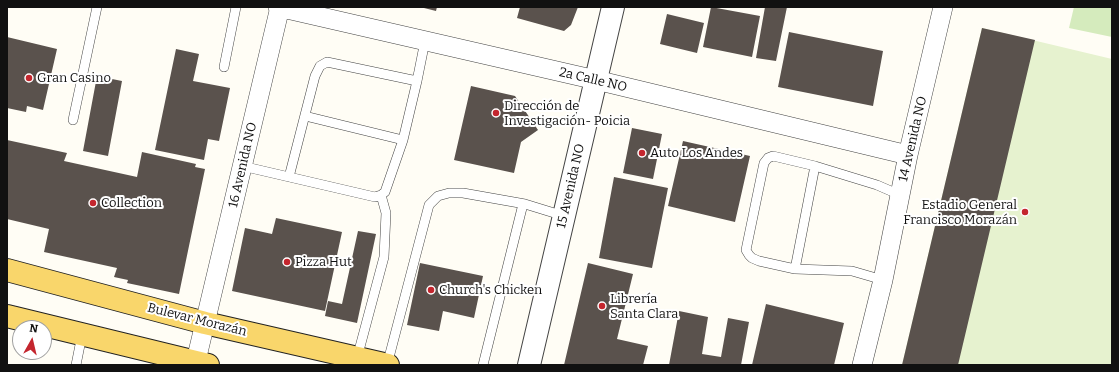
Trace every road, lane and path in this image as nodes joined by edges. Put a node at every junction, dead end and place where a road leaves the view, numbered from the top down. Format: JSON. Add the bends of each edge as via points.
{"nodes":[{"id":1,"x":97,"y":7,"type":"edge"},
{"id":2,"x":236,"y":7,"type":"edge"},
{"id":3,"x":279,"y":7,"type":"edge"},
{"id":4,"x":613,"y":7,"type":"edge"},
{"id":5,"x":943,"y":7,"type":"edge"},
{"id":6,"x":425,"y":41,"type":"junction"},
{"id":7,"x":224,"y":67,"type":"dead end"},
{"id":8,"x":596,"y":80,"type":"junction"},
{"id":9,"x":417,"y":81,"type":"junction"},
{"id":10,"x":305,"y":116,"type":"junction"},
{"id":11,"x":73,"y":120,"type":"dead end"},
{"id":12,"x":403,"y":140,"type":"junction"},
{"id":13,"x":908,"y":155,"type":"junction"},
{"id":14,"x":242,"y":166,"type":"junction"},
{"id":15,"x":815,"y":166,"type":"junction"},
{"id":16,"x":289,"y":177,"type":"junction"},
{"id":17,"x":381,"y":195,"type":"junction"},
{"id":18,"x":900,"y":195,"type":"junction"},
{"id":19,"x":523,"y":204,"type":"junction"},
{"id":20,"x":564,"y":216,"type":"junction"},
{"id":21,"x":795,"y":269,"type":"junction"},
{"id":22,"x":7,"y":270,"type":"edge"},
{"id":23,"x":883,"y":280,"type":"junction"},
{"id":24,"x":7,"y":316,"type":"edge"},
{"id":25,"x":205,"y":323,"type":"junction"},
{"id":26,"x":82,"y":334,"type":"junction"},
{"id":27,"x":357,"y":358,"type":"junction"},
{"id":28,"x":200,"y":364,"type":"edge"},
{"id":29,"x":76,"y":365,"type":"edge"},
{"id":30,"x":388,"y":365,"type":"edge"},
{"id":31,"x":483,"y":365,"type":"edge"},
{"id":32,"x":529,"y":365,"type":"edge"},
{"id":33,"x":862,"y":365,"type":"edge"}],
"edges":[{"from":1,"to":11,"type":"lane"},
{"from":2,"to":7,"type":"lane"},
{"from":3,"to":6,"type":"street","name":"2a Calle NO"},
{"from":3,"to":14,"type":"street","name":"16 Avenida NO"},
{"from":4,"to":8,"type":"street","name":"15 Avenida NO"},
{"from":5,"to":13,"type":"street","name":"14 Avenida NO"},
{"from":6,"to":8,"type":"street","name":"2a Calle NO"},
{"from":6,"to":9,"type":"lane"},
{"from":8,"to":13,"type":"street","name":"2a Calle NO"},
{"from":8,"to":20,"type":"street","name":"15 Avenida NO"},
{"from":9,"to":10,"type":"lane","via":[[327,62],[320,66],[315,76]]},
{"from":9,"to":12,"type":"lane"},
{"from":10,"to":12,"type":"lane"},
{"from":10,"to":16,"type":"lane"},
{"from":12,"to":17,"type":"lane","via":[[385,192]]},
{"from":13,"to":18,"type":"street","name":"14 Avenida NO"},
{"from":14,"to":16,"type":"lane"},
{"from":14,"to":25,"type":"street","name":"16 Avenida NO"},
{"from":15,"to":18,"type":"lane","via":[[877,185]]},
{"from":15,"to":21,"type":"lane"},
{"from":15,"to":21,"type":"lane","via":[[773,156],[768,158],[764,163],[746,250],[752,258]]},
{"from":16,"to":17,"type":"lane","via":[[375,197]]},
{"from":17,"to":27,"type":"lane","via":[[386,213],[384,257]]},
{"from":18,"to":23,"type":"street","name":"14 Avenida NO"},
{"from":19,"to":20,"type":"lane"},
{"from":19,"to":30,"type":"lane","via":[[463,193],[449,193],[438,196],[428,205]]},
{"from":19,"to":31,"type":"lane"},
{"from":20,"to":32,"type":"street","name":"15 Avenida NO"},
{"from":21,"to":23,"type":"lane","via":[[852,272]]},
{"from":22,"to":25,"type":"main road","name":"Bulevar Morazán"},
{"from":23,"to":33,"type":"street","name":"14 Avenida NO"},
{"from":24,"to":26,"type":"main road"},
{"from":25,"to":27,"type":"main road","name":"Bulevar Morazán"},
{"from":25,"to":28,"type":"street","name":"16 Avenida NO"},
{"from":26,"to":28,"type":"main road"},
{"from":26,"to":29,"type":"lane"},
{"from":27,"to":30,"type":"main road","name":"Bulevar Morazán"}]}
